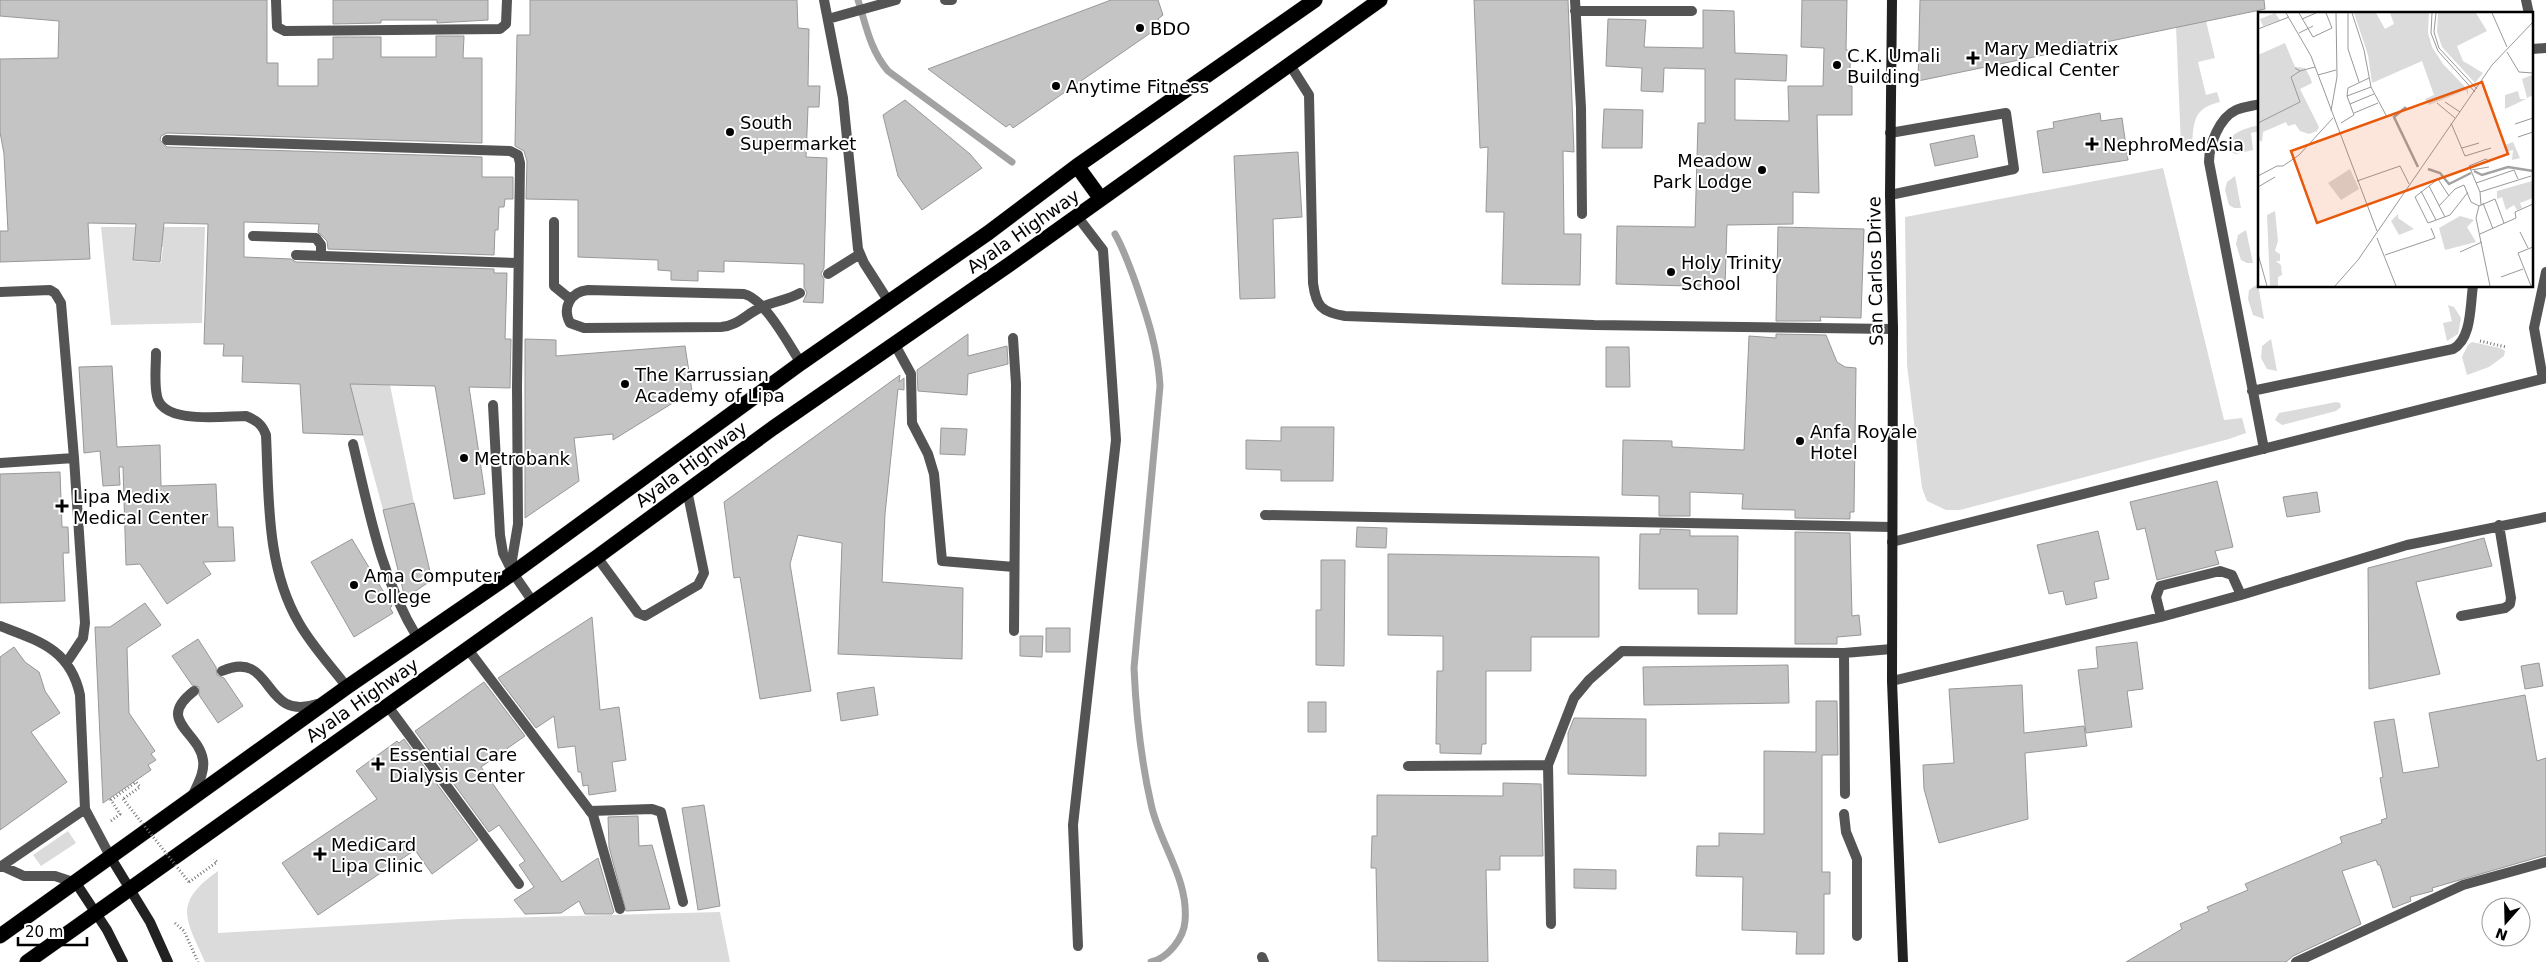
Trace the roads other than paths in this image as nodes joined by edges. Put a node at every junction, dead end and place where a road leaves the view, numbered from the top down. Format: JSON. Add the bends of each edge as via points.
{"nodes":[{"id":1,"x":276,"y":0,"type":"edge"},
{"id":2,"x":508,"y":0,"type":"edge"},
{"id":3,"x":824,"y":0,"type":"edge"},
{"id":4,"x":896,"y":0,"type":"edge"},
{"id":5,"x":945,"y":0,"type":"edge"},
{"id":6,"x":952,"y":0,"type":"edge"},
{"id":7,"x":1315,"y":0,"type":"edge"},
{"id":8,"x":1380,"y":0,"type":"edge"},
{"id":9,"x":1574,"y":0,"type":"edge"},
{"id":10,"x":1892,"y":0,"type":"edge"},
{"id":11,"x":1574,"y":11,"type":"junction"},
{"id":12,"x":1692,"y":11,"type":"dead end"},
{"id":13,"x":828,"y":19,"type":"junction"},
{"id":14,"x":1290,"y":65,"type":"junction"},
{"id":15,"x":2258,"y":104,"type":"edge"},
{"id":16,"x":1890,"y":133,"type":"junction"},
{"id":17,"x":167,"y":140,"type":"dead end"},
{"id":18,"x":1077,"y":166,"type":"junction"},
{"id":19,"x":1890,"y":194,"type":"junction"},
{"id":20,"x":1101,"y":199,"type":"junction"},
{"id":21,"x":1582,"y":214,"type":"dead end"},
{"id":22,"x":1077,"y":216,"type":"junction"},
{"id":23,"x":554,"y":222,"type":"dead end"},
{"id":24,"x":253,"y":236,"type":"dead end"},
{"id":25,"x":860,"y":254,"type":"junction"},
{"id":26,"x":296,"y":255,"type":"dead end"},
{"id":27,"x":321,"y":256,"type":"junction"},
{"id":28,"x":518,"y":263,"type":"junction"},
{"id":29,"x":2546,"y":272,"type":"edge"},
{"id":30,"x":828,"y":274,"type":"dead end"},
{"id":31,"x":2473,"y":288,"type":"edge"},
{"id":32,"x":0,"y":292,"type":"edge"},
{"id":33,"x":800,"y":293,"type":"dead end"},
{"id":34,"x":570,"y":299,"type":"junction"},
{"id":35,"x":889,"y":302,"type":"junction"},
{"id":36,"x":762,"y":306,"type":"junction"},
{"id":37,"x":1892,"y":329,"type":"junction"},
{"id":38,"x":1013,"y":338,"type":"dead end"},
{"id":39,"x":894,"y":343,"type":"junction"},
{"id":40,"x":156,"y":353,"type":"dead end"},
{"id":41,"x":801,"y":363,"type":"junction"},
{"id":42,"x":2544,"y":378,"type":"edge"},
{"id":43,"x":2252,"y":391,"type":"junction"},
{"id":44,"x":493,"y":405,"type":"dead end"},
{"id":45,"x":353,"y":444,"type":"dead end"},
{"id":46,"x":2264,"y":449,"type":"junction"},
{"id":47,"x":74,"y":458,"type":"junction"},
{"id":48,"x":0,"y":463,"type":"edge"},
{"id":49,"x":688,"y":490,"type":"junction"},
{"id":50,"x":1265,"y":515,"type":"dead end"},
{"id":51,"x":2546,"y":516,"type":"edge"},
{"id":52,"x":2500,"y":525,"type":"junction"},
{"id":53,"x":1892,"y":527,"type":"junction"},
{"id":54,"x":1892,"y":542,"type":"junction"},
{"id":55,"x":597,"y":557,"type":"junction"},
{"id":56,"x":1014,"y":567,"type":"junction"},
{"id":57,"x":512,"y":572,"type":"junction"},
{"id":58,"x":2242,"y":596,"type":"junction"},
{"id":59,"x":533,"y":602,"type":"junction"},
{"id":60,"x":2461,"y":616,"type":"dead end"},
{"id":61,"x":2161,"y":617,"type":"junction"},
{"id":62,"x":0,"y":626,"type":"edge"},
{"id":63,"x":1014,"y":630,"type":"dead end"},
{"id":64,"x":417,"y":637,"type":"junction"},
{"id":65,"x":467,"y":648,"type":"junction"},
{"id":66,"x":1892,"y":649,"type":"junction"},
{"id":67,"x":1844,"y":653,"type":"junction"},
{"id":68,"x":67,"y":662,"type":"junction"},
{"id":69,"x":222,"y":671,"type":"dead end"},
{"id":70,"x":1892,"y":681,"type":"junction"},
{"id":71,"x":347,"y":687,"type":"junction"},
{"id":72,"x":194,"y":691,"type":"dead end"},
{"id":73,"x":330,"y":700,"type":"junction"},
{"id":74,"x":388,"y":705,"type":"junction"},
{"id":75,"x":1548,"y":765,"type":"junction"},
{"id":76,"x":1408,"y":766,"type":"dead end"},
{"id":77,"x":1845,"y":794,"type":"dead end"},
{"id":78,"x":191,"y":799,"type":"junction"},
{"id":79,"x":85,"y":809,"type":"junction"},
{"id":80,"x":590,"y":811,"type":"junction"},
{"id":81,"x":1844,"y":814,"type":"dead end"},
{"id":82,"x":110,"y":858,"type":"junction"},
{"id":83,"x":2546,"y":862,"type":"edge"},
{"id":84,"x":1,"y":867,"type":"edge"},
{"id":85,"x":76,"y":883,"type":"junction"},
{"id":86,"x":519,"y":884,"type":"dead end"},
{"id":87,"x":130,"y":890,"type":"junction"},
{"id":88,"x":684,"y":902,"type":"dead end"},
{"id":89,"x":620,"y":909,"type":"dead end"},
{"id":90,"x":97,"y":914,"type":"junction"},
{"id":91,"x":1551,"y":924,"type":"dead end"},
{"id":92,"x":0,"y":936,"type":"edge"},
{"id":93,"x":1857,"y":936,"type":"dead end"},
{"id":94,"x":1078,"y":946,"type":"dead end"},
{"id":95,"x":27,"y":962,"type":"edge"},
{"id":96,"x":123,"y":962,"type":"edge"},
{"id":97,"x":168,"y":962,"type":"edge"},
{"id":98,"x":1903,"y":962,"type":"edge"},
{"id":99,"x":2296,"y":962,"type":"edge"}],
"edges":[{"from":1,"to":2,"type":"street","via":[[277,27],[285,31],[500,29],[506,24]]},
{"from":3,"to":13,"type":"street"},
{"from":4,"to":13,"type":"street"},
{"from":5,"to":6,"type":"street"},
{"from":7,"to":18,"type":"highway","name":"Ayala Highway"},
{"from":8,"to":14,"type":"highway","name":"Ayala Highway"},
{"from":9,"to":11,"type":"street"},
{"from":10,"to":16,"type":"street","name":"San Carlos Drive"},
{"from":11,"to":12,"type":"street"},
{"from":11,"to":21,"type":"street"},
{"from":13,"to":25,"type":"street","via":[[843,98]]},
{"from":14,"to":20,"type":"highway","name":"Ayala Highway"},
{"from":14,"to":37,"type":"street","via":[[1309,95],[1313,283],[1316,300],[1328,313],[1594,325]]},
{"from":15,"to":43,"type":"street","via":[[2235,110],[2226,117],[2214,138],[2209,157]]},
{"from":16,"to":19,"type":"street","name":"San Carlos Drive"},
{"from":16,"to":19,"type":"street","via":[[2006,114],[2014,169]]},
{"from":17,"to":28,"type":"street","via":[[510,151],[518,155],[520,162]]},
{"from":18,"to":20,"type":"highway"},
{"from":18,"to":35,"type":"highway","name":"Ayala Highway"},
{"from":19,"to":37,"type":"street","name":"San Carlos Drive"},
{"from":20,"to":22,"type":"highway","name":"Ayala Highway"},
{"from":22,"to":39,"type":"highway","name":"Ayala Highway"},
{"from":22,"to":94,"type":"street","via":[[1103,250],[1116,440],[1073,824]]},
{"from":23,"to":34,"type":"street","via":[[554,286]]},
{"from":24,"to":27,"type":"street","via":[[316,238],[321,245]]},
{"from":25,"to":30,"type":"street"},
{"from":25,"to":35,"type":"street"},
{"from":26,"to":27,"type":"street"},
{"from":27,"to":28,"type":"street"},
{"from":28,"to":57,"type":"street","via":[[518,524]]},
{"from":29,"to":42,"type":"street","via":[[2534,328]]},
{"from":31,"to":43,"type":"street","via":[[2464,337],[2458,346]]},
{"from":32,"to":47,"type":"street","via":[[44,289],[55,292],[59,297]]},
{"from":33,"to":36,"type":"street"},
{"from":34,"to":36,"type":"street","via":[[588,290],[739,292],[752,296]]},
{"from":34,"to":36,"type":"street","via":[[567,317],[570,323],[584,328],[732,326]]},
{"from":35,"to":41,"type":"highway","name":"Ayala Highway"},
{"from":36,"to":41,"type":"street"},
{"from":37,"to":53,"type":"street","name":"San Carlos Drive"},
{"from":38,"to":56,"type":"street","via":[[1016,384]]},
{"from":39,"to":49,"type":"highway","name":"Ayala Highway"},
{"from":39,"to":56,"type":"street","via":[[911,374],[910,416],[934,474],[942,561]]},
{"from":40,"to":71,"type":"street","via":[[157,397],[164,409],[178,416],[246,416],[263,427],[273,543],[286,592],[298,622]]},
{"from":41,"to":57,"type":"highway","name":"Ayala Highway"},
{"from":42,"to":46,"type":"street"},
{"from":43,"to":46,"type":"street"},
{"from":44,"to":57,"type":"street","via":[[500,536],[503,553]]},
{"from":45,"to":64,"type":"street","via":[[381,558],[398,605]]},
{"from":46,"to":54,"type":"street"},
{"from":47,"to":48,"type":"street"},
{"from":47,"to":68,"type":"street","via":[[85,623],[83,638]]},
{"from":49,"to":55,"type":"highway","name":"Ayala Highway"},
{"from":49,"to":55,"type":"street","via":[[704,573],[698,585],[646,616],[638,613]]},
{"from":50,"to":53,"type":"street"},
{"from":51,"to":52,"type":"street"},
{"from":52,"to":58,"type":"street","via":[[2407,545]]},
{"from":52,"to":60,"type":"street","via":[[2510,604],[2505,608]]},
{"from":53,"to":54,"type":"street","name":"San Carlos Drive"},
{"from":54,"to":66,"type":"street","name":"San Carlos Drive"},
{"from":55,"to":59,"type":"highway","name":"Ayala Highway"},
{"from":56,"to":63,"type":"street"},
{"from":57,"to":59,"type":"street"},
{"from":57,"to":64,"type":"highway","name":"Ayala Highway"},
{"from":58,"to":61,"type":"street"},
{"from":58,"to":61,"type":"street","via":[[2232,575],[2220,571],[2160,586],[2156,597]]},
{"from":59,"to":65,"type":"highway","name":"Ayala Highway"},
{"from":61,"to":70,"type":"street"},
{"from":62,"to":68,"type":"street","via":[[45,644]]},
{"from":64,"to":71,"type":"highway","name":"Ayala Highway"},
{"from":65,"to":74,"type":"highway","name":"Ayala Highway"},
{"from":65,"to":80,"type":"street"},
{"from":66,"to":67,"type":"street"},
{"from":66,"to":70,"type":"street","name":"San Carlos Drive"},
{"from":67,"to":75,"type":"street","via":[[1622,651],[1574,698]]},
{"from":67,"to":77,"type":"street"},
{"from":68,"to":79,"type":"street","via":[[80,695]]},
{"from":69,"to":73,"type":"street","via":[[242,666],[254,670],[264,678],[279,701],[290,707],[300,709]]},
{"from":70,"to":98,"type":"street","name":"San Carlos Drive"},
{"from":71,"to":73,"type":"highway","name":"Ayala Highway"},
{"from":72,"to":78,"type":"street","via":[[178,711],[182,725],[203,758],[202,775]]},
{"from":73,"to":78,"type":"highway","name":"Ayala Highway"},
{"from":74,"to":86,"type":"street"},
{"from":74,"to":87,"type":"highway","name":"Ayala Highway"},
{"from":75,"to":76,"type":"street"},
{"from":75,"to":91,"type":"street"},
{"from":78,"to":82,"type":"highway","name":"Ayala Highway"},
{"from":79,"to":82,"type":"street"},
{"from":79,"to":84,"type":"street"},
{"from":80,"to":88,"type":"street","via":[[652,809],[660,812]]},
{"from":80,"to":89,"type":"street"},
{"from":81,"to":93,"type":"street","via":[[1846,832],[1857,859]]},
{"from":82,"to":85,"type":"highway","name":"Ayala Highway"},
{"from":82,"to":87,"type":"street"},
{"from":83,"to":99,"type":"street","via":[[2463,885]]},
{"from":84,"to":85,"type":"street","via":[[24,876],[55,876]]},
{"from":85,"to":90,"type":"street"},
{"from":85,"to":92,"type":"highway","name":"Ayala Highway"},
{"from":87,"to":90,"type":"highway","name":"Ayala Highway"},
{"from":87,"to":97,"type":"street","via":[[150,922]]},
{"from":90,"to":95,"type":"highway","name":"Ayala Highway"},
{"from":90,"to":96,"type":"street"}]}
